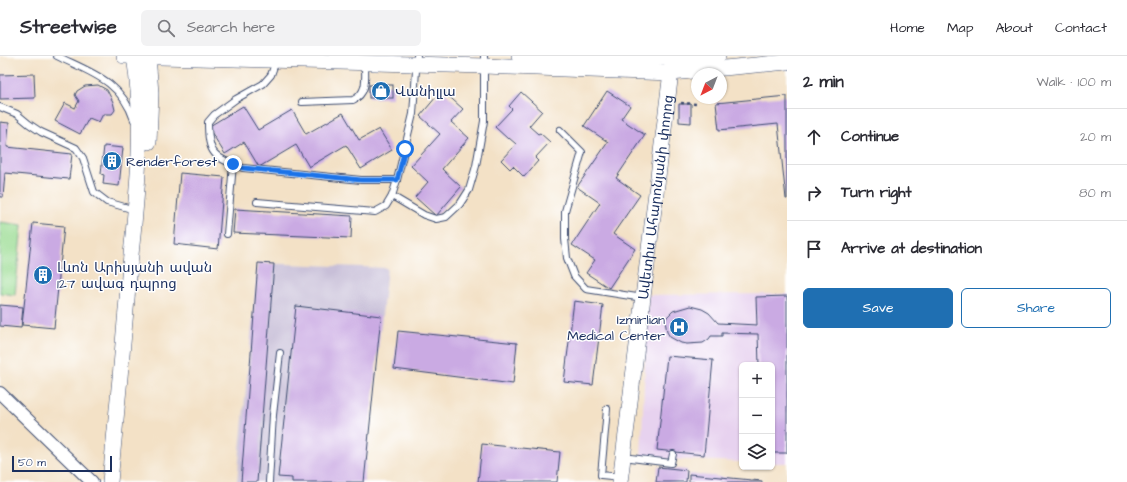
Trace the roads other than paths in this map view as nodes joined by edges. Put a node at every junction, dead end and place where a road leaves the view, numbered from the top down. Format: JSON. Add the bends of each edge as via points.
{"nodes":[{"id":1,"x":57,"y":56,"type":"edge"},
{"id":2,"x":138,"y":56,"type":"edge"},
{"id":3,"x":519,"y":56,"type":"edge"},
{"id":4,"x":718,"y":56,"type":"edge"},
{"id":5,"x":276,"y":58,"type":"edge"},
{"id":6,"x":365,"y":60,"type":"edge"},
{"id":7,"x":417,"y":60,"type":"edge"},
{"id":8,"x":484,"y":61,"type":"edge"},
{"id":9,"x":672,"y":62,"type":"edge"},
{"id":10,"x":787,"y":62,"type":"edge"},
{"id":11,"x":302,"y":102,"type":"dead end"},
{"id":12,"x":0,"y":107,"type":"edge"},
{"id":13,"x":560,"y":130,"type":"dead end"},
{"id":14,"x":140,"y":136,"type":"junction"},
{"id":15,"x":233,"y":164,"type":"junction"},
{"id":16,"x":397,"y":180,"type":"junction"},
{"id":17,"x":392,"y":196,"type":"junction"},
{"id":18,"x":257,"y":202,"type":"dead end"},
{"id":19,"x":135,"y":210,"type":"junction"},
{"id":20,"x":228,"y":234,"type":"dead end"},
{"id":21,"x":643,"y":298,"type":"junction"},
{"id":22,"x":280,"y":353,"type":"dead end"},
{"id":23,"x":0,"y":393,"type":"edge"},
{"id":24,"x":607,"y":409,"type":"dead end"},
{"id":25,"x":673,"y":454,"type":"dead end"},
{"id":26,"x":623,"y":457,"type":"junction"},
{"id":27,"x":601,"y":479,"type":"edge"},
{"id":28,"x":620,"y":479,"type":"edge"},
{"id":29,"x":92,"y":482,"type":"edge"},
{"id":30,"x":110,"y":482,"type":"edge"},
{"id":31,"x":119,"y":482,"type":"edge"},
{"id":32,"x":269,"y":482,"type":"edge"}],
"edges":[{"from":1,"to":14,"type":"lane","via":[[106,80],[123,96],[132,112]]},
{"from":2,"to":5,"type":"street"},
{"from":2,"to":14,"type":"street"},
{"from":2,"to":31,"type":"street","via":[[151,93],[149,140]]},
{"from":3,"to":9,"type":"street"},
{"from":4,"to":9,"type":"street"},
{"from":5,"to":6,"type":"street"},
{"from":5,"to":15,"type":"lane","via":[[271,75],[263,84],[214,114],[208,122],[210,148]]},
{"from":6,"to":7,"type":"street"},
{"from":6,"to":11,"type":"lane","via":[[364,88],[358,98]]},
{"from":7,"to":8,"type":"street"},
{"from":7,"to":16,"type":"lane","via":[[413,114]]},
{"from":8,"to":9,"type":"street"},
{"from":8,"to":17,"type":"lane","via":[[484,121],[479,151],[469,190],[460,204],[446,217],[436,219]]},
{"from":9,"to":10,"type":"street"},
{"from":9,"to":21,"type":"street","name":"Ավետիս Ահարոնյանի փողոց"},
{"from":12,"to":19,"type":"lane","via":[[17,114],[41,132],[76,148],[83,158],[94,192],[107,202]]},
{"from":13,"to":21,"type":"lane","via":[[582,152],[565,211],[564,239],[567,258],[574,276],[586,289]]},
{"from":14,"to":19,"type":"street"},
{"from":15,"to":16,"type":"lane","via":[[243,168],[361,180]]},
{"from":15,"to":20,"type":"lane"},
{"from":16,"to":17,"type":"lane"},
{"from":17,"to":18,"type":"lane","via":[[386,206],[375,212]]},
{"from":19,"to":30,"type":"street"},
{"from":21,"to":26,"type":"street","name":"Ավետիս Ահարոնյանի փողոց"},
{"from":22,"to":32,"type":"lane"},
{"from":23,"to":29,"type":"street"},
{"from":24,"to":27,"type":"lane"},
{"from":25,"to":26,"type":"lane","via":[[671,463]]},
{"from":26,"to":28,"type":"street","name":"Ավետիս Ահարոնյանի փողոց"},
{"from":27,"to":28,"type":"lane"}]}
